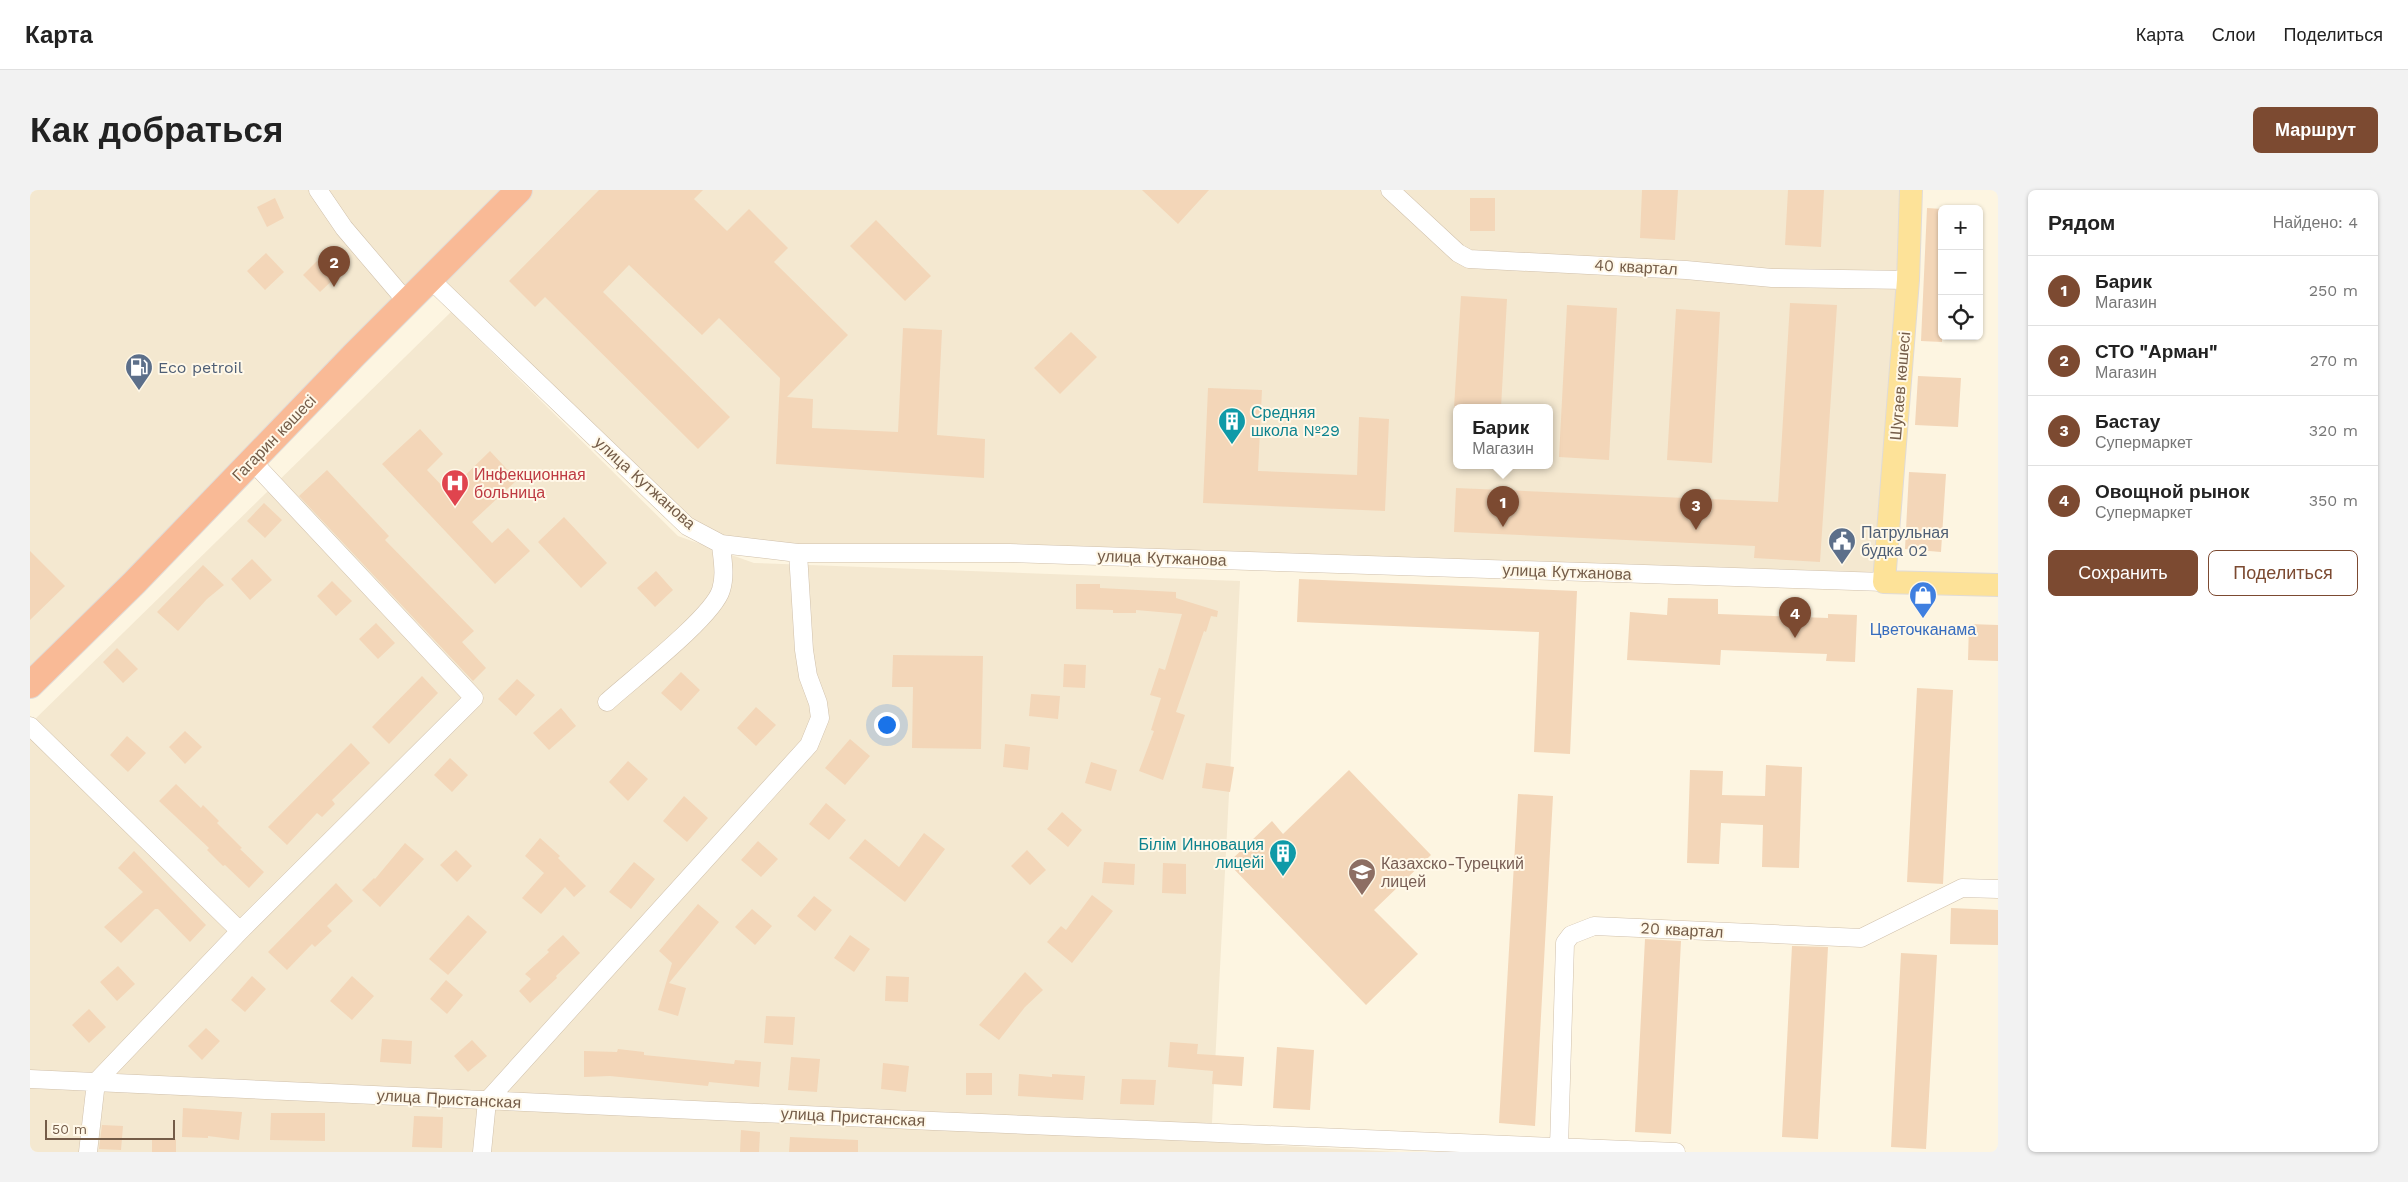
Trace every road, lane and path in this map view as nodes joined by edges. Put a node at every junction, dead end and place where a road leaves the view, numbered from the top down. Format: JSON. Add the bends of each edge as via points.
{"nodes":[{"id":1,"x":318,"y":190,"type":"edge"},
{"id":2,"x":519,"y":190,"type":"edge"},
{"id":3,"x":1390,"y":190,"type":"edge"},
{"id":4,"x":1911,"y":190,"type":"edge"},
{"id":5,"x":430,"y":279,"type":"junction"},
{"id":6,"x":1908,"y":280,"type":"junction"},
{"id":7,"x":407,"y":302,"type":"junction"},
{"id":8,"x":252,"y":461,"type":"junction"},
{"id":9,"x":721,"y":544,"type":"junction"},
{"id":10,"x":798,"y":552,"type":"junction"},
{"id":11,"x":1884,"y":582,"type":"junction"},
{"id":12,"x":1998,"y":585,"type":"edge"},
{"id":13,"x":33,"y":675,"type":"edge"},
{"id":14,"x":607,"y":702,"type":"dead end"},
{"id":15,"x":30,"y":726,"type":"edge"},
{"id":16,"x":1998,"y":889,"type":"edge"},
{"id":17,"x":240,"y":932,"type":"junction"},
{"id":18,"x":30,"y":1079,"type":"edge"},
{"id":19,"x":96,"y":1082,"type":"junction"},
{"id":20,"x":487,"y":1101,"type":"junction"},
{"id":21,"x":1396,"y":1146,"type":"edge"},
{"id":22,"x":1558,"y":1147,"type":"junction"},
{"id":23,"x":88,"y":1152,"type":"edge"},
{"id":24,"x":482,"y":1152,"type":"edge"},
{"id":25,"x":1676,"y":1152,"type":"edge"}],
"edges":[{"from":1,"to":7,"type":"street","via":[[344,228]]},
{"from":2,"to":5,"type":"highway","name":"Гагарин көшесі"},
{"from":3,"to":6,"type":"street","name":"40 квартал","via":[[1458,253],[1469,259],[1686,270],[1772,278]]},
{"from":4,"to":6,"type":"main road","name":"Шугаев көшесі"},
{"from":5,"to":7,"type":"highway","name":"Гагарин көшесі"},
{"from":5,"to":9,"type":"street","name":"улица Кутжанова","via":[[687,526]]},
{"from":6,"to":11,"type":"main road","name":"Шугаев көшесі"},
{"from":7,"to":8,"type":"highway","name":"Гагарин көшесі"},
{"from":8,"to":13,"type":"highway","name":"Гагарин көшесі","via":[[134,583]]},
{"from":8,"to":17,"type":"street","via":[[474,698]]},
{"from":9,"to":10,"type":"street","name":"улица Кутжанова"},
{"from":9,"to":14,"type":"street","via":[[721,591],[710,608]]},
{"from":10,"to":11,"type":"street","name":"улица Кутжанова","via":[[1009,552]]},
{"from":10,"to":20,"type":"street","via":[[804,650],[820,718],[809,746]]},
{"from":11,"to":12,"type":"main road","name":"улица Кутжанова"},
{"from":15,"to":17,"type":"street"},
{"from":16,"to":22,"type":"street","name":"20 квартал","via":[[1962,888],[1861,938],[1594,926],[1571,935],[1565,942]]},
{"from":17,"to":19,"type":"street"},
{"from":18,"to":19,"type":"street","name":"улица Пристанская"},
{"from":19,"to":20,"type":"street","name":"улица Пристанская"},
{"from":19,"to":23,"type":"street"},
{"from":20,"to":21,"type":"street","name":"улица Пристанская"},
{"from":20,"to":24,"type":"street"},
{"from":21,"to":22,"type":"street","name":"улица Пристанская"},
{"from":22,"to":25,"type":"street","name":"улица Пристанская"}]}
